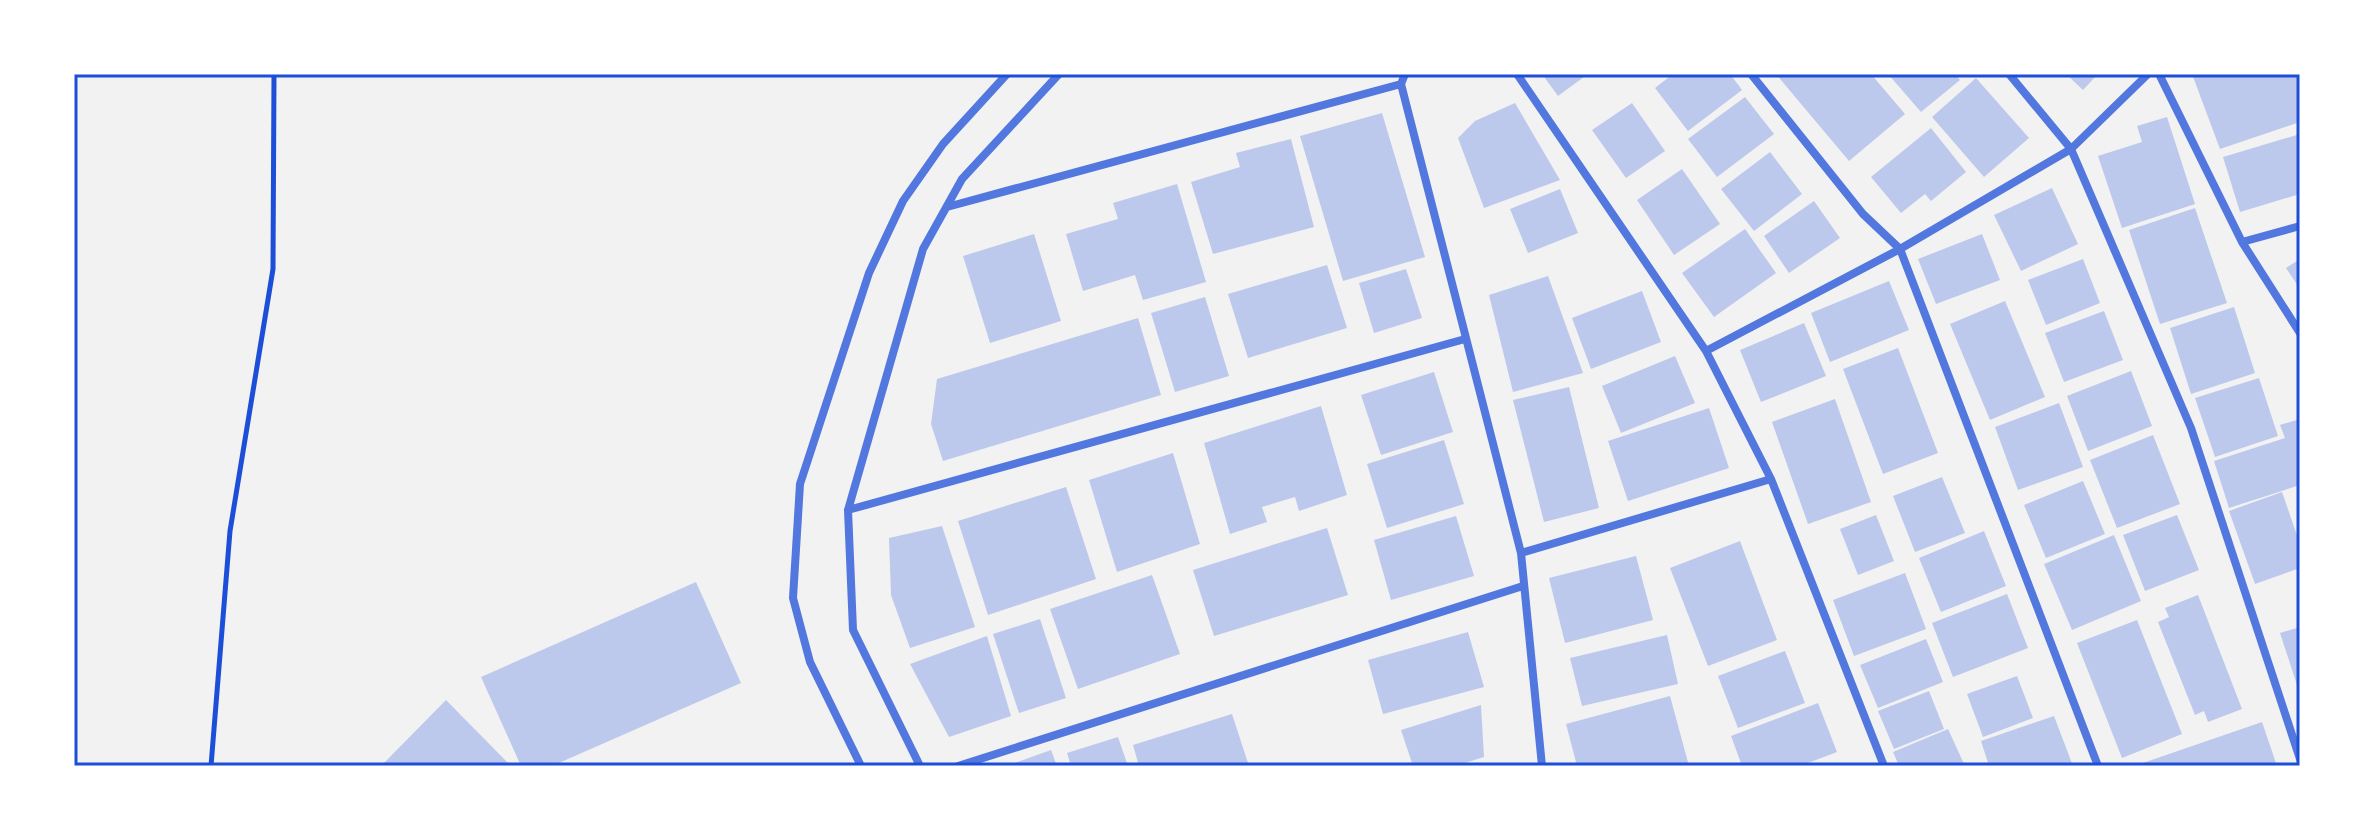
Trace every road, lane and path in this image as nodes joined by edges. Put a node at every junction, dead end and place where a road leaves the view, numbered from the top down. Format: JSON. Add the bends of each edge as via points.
{"nodes":[{"id":1,"x":274,"y":74,"type":"edge"},
{"id":2,"x":1007,"y":74,"type":"edge"},
{"id":3,"x":1059,"y":74,"type":"edge"},
{"id":4,"x":1405,"y":74,"type":"edge"},
{"id":5,"x":1517,"y":74,"type":"edge"},
{"id":6,"x":1751,"y":74,"type":"edge"},
{"id":7,"x":2009,"y":74,"type":"edge"},
{"id":8,"x":2148,"y":74,"type":"edge"},
{"id":9,"x":2159,"y":74,"type":"edge"},
{"id":10,"x":1401,"y":84,"type":"junction"},
{"id":11,"x":2071,"y":149,"type":"junction"},
{"id":12,"x":947,"y":207,"type":"junction"},
{"id":13,"x":2300,"y":226,"type":"edge"},
{"id":14,"x":2242,"y":242,"type":"junction"},
{"id":15,"x":1900,"y":249,"type":"junction"},
{"id":16,"x":2300,"y":333,"type":"edge"},
{"id":17,"x":1465,"y":339,"type":"junction"},
{"id":18,"x":1706,"y":351,"type":"junction"},
{"id":19,"x":1771,"y":479,"type":"junction"},
{"id":20,"x":848,"y":510,"type":"junction"},
{"id":21,"x":1521,"y":553,"type":"junction"},
{"id":22,"x":1523,"y":586,"type":"junction"},
{"id":23,"x":2300,"y":759,"type":"edge"},
{"id":24,"x":211,"y":766,"type":"edge"},
{"id":25,"x":861,"y":766,"type":"edge"},
{"id":26,"x":920,"y":766,"type":"edge"},
{"id":27,"x":958,"y":766,"type":"edge"},
{"id":28,"x":1542,"y":766,"type":"edge"},
{"id":29,"x":1884,"y":766,"type":"edge"},
{"id":30,"x":2098,"y":766,"type":"edge"}],
"edges":[{"from":1,"to":24,"type":"path","via":[[273,269],[230,531]]},
{"from":2,"to":25,"type":"street","via":[[943,144],[903,201],[869,273],[800,484],[793,598],[810,662]]},
{"from":3,"to":12,"type":"street","via":[[962,179]]},
{"from":4,"to":10,"type":"street"},
{"from":5,"to":18,"type":"street"},
{"from":6,"to":15,"type":"street","via":[[1863,214]]},
{"from":7,"to":11,"type":"street"},
{"from":8,"to":11,"type":"street"},
{"from":9,"to":14,"type":"street"},
{"from":10,"to":12,"type":"street"},
{"from":10,"to":17,"type":"street"},
{"from":11,"to":15,"type":"street"},
{"from":11,"to":23,"type":"street","via":[[2191,428]]},
{"from":12,"to":20,"type":"street","via":[[923,249]]},
{"from":13,"to":14,"type":"street"},
{"from":14,"to":16,"type":"street"},
{"from":15,"to":18,"type":"street"},
{"from":15,"to":30,"type":"street"},
{"from":17,"to":20,"type":"street"},
{"from":17,"to":21,"type":"street"},
{"from":18,"to":19,"type":"street"},
{"from":19,"to":21,"type":"street"},
{"from":19,"to":29,"type":"street"},
{"from":20,"to":26,"type":"street","via":[[853,630]]},
{"from":21,"to":22,"type":"street"},
{"from":22,"to":27,"type":"street"},
{"from":22,"to":28,"type":"street"}]}
